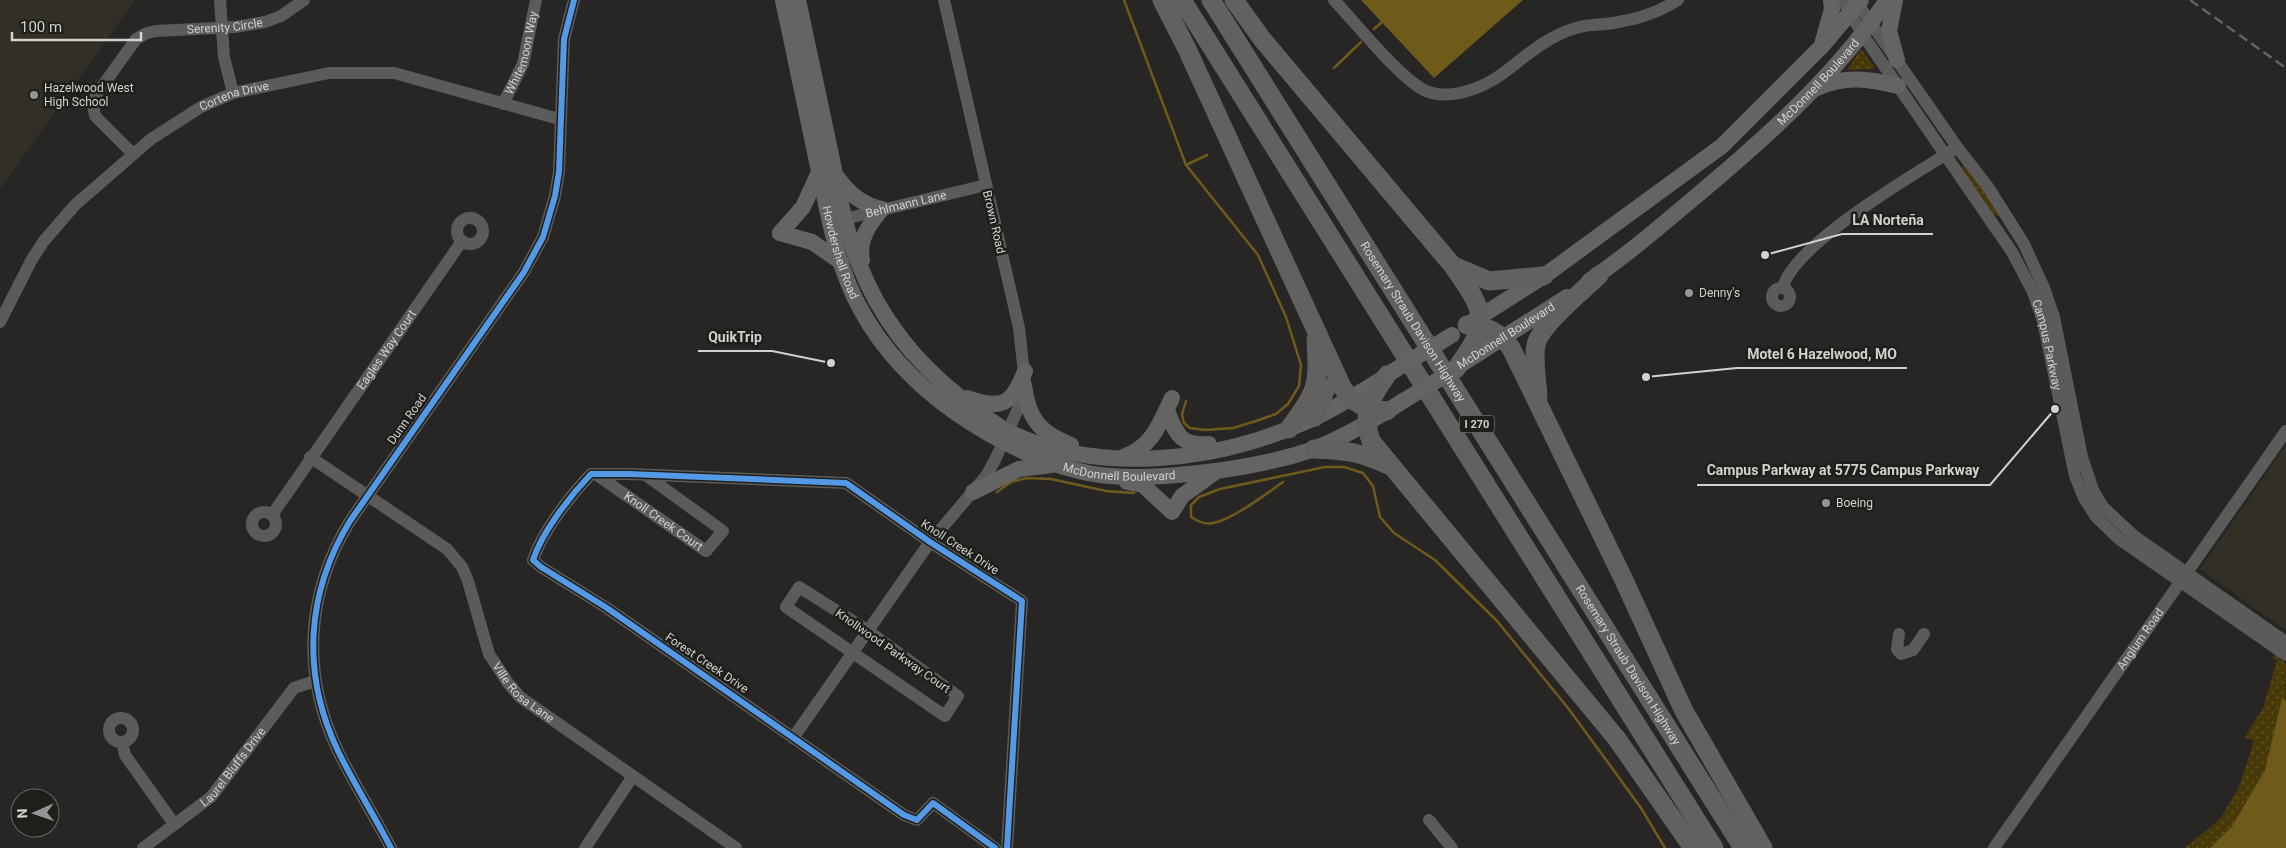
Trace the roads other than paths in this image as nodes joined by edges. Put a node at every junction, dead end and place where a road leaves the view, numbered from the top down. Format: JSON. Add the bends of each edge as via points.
{"nodes":[{"id":1,"x":220,"y":0,"type":"edge"},
{"id":2,"x":304,"y":0,"type":"edge"},
{"id":3,"x":536,"y":0,"type":"edge"},
{"id":4,"x":574,"y":0,"type":"edge"},
{"id":5,"x":783,"y":0,"type":"edge"},
{"id":6,"x":798,"y":0,"type":"edge"},
{"id":7,"x":944,"y":0,"type":"edge"},
{"id":8,"x":1162,"y":0,"type":"edge"},
{"id":9,"x":1182,"y":0,"type":"edge"},
{"id":10,"x":1211,"y":0,"type":"edge"},
{"id":11,"x":1234,"y":0,"type":"edge"},
{"id":12,"x":1334,"y":0,"type":"edge"},
{"id":13,"x":1678,"y":0,"type":"edge"},
{"id":14,"x":1831,"y":0,"type":"edge"},
{"id":15,"x":1887,"y":0,"type":"edge"},
{"id":16,"x":1895,"y":0,"type":"edge"},
{"id":17,"x":1853,"y":4,"type":"edge"},
{"id":18,"x":221,"y":27,"type":"junction"},
{"id":19,"x":1867,"y":29,"type":"junction"},
{"id":20,"x":1822,"y":46,"type":"junction"},
{"id":21,"x":1897,"y":60,"type":"junction"},
{"id":22,"x":1898,"y":86,"type":"junction"},
{"id":23,"x":1809,"y":92,"type":"junction"},
{"id":24,"x":234,"y":93,"type":"junction"},
{"id":25,"x":503,"y":104,"type":"junction"},
{"id":26,"x":559,"y":119,"type":"junction"},
{"id":27,"x":1957,"y":148,"type":"junction"},
{"id":28,"x":133,"y":154,"type":"junction"},
{"id":29,"x":1946,"y":154,"type":"junction"},
{"id":30,"x":827,"y":173,"type":"junction"},
{"id":31,"x":986,"y":185,"type":"junction"},
{"id":32,"x":882,"y":209,"type":"junction"},
{"id":33,"x":845,"y":220,"type":"junction"},
{"id":34,"x":828,"y":221,"type":"junction"},
{"id":35,"x":462,"y":241,"type":"dead end"},
{"id":36,"x":841,"y":262,"type":"junction"},
{"id":37,"x":1453,"y":266,"type":"junction"},
{"id":38,"x":1599,"y":275,"type":"junction"},
{"id":39,"x":1544,"y":276,"type":"junction"},
{"id":40,"x":866,"y":280,"type":"junction"},
{"id":41,"x":1783,"y":288,"type":"dead end"},
{"id":42,"x":1536,"y":318,"type":"junction"},
{"id":43,"x":0,"y":322,"type":"edge"},
{"id":44,"x":1469,"y":326,"type":"junction"},
{"id":45,"x":1316,"y":328,"type":"junction"},
{"id":46,"x":1503,"y":339,"type":"junction"},
{"id":47,"x":1328,"y":355,"type":"junction"},
{"id":48,"x":1463,"y":362,"type":"junction"},
{"id":49,"x":1522,"y":372,"type":"junction"},
{"id":50,"x":1387,"y":375,"type":"junction"},
{"id":51,"x":1025,"y":378,"type":"junction"},
{"id":52,"x":958,"y":395,"type":"junction"},
{"id":53,"x":1350,"y":398,"type":"junction"},
{"id":54,"x":1395,"y":406,"type":"joint"},
{"id":55,"x":1538,"y":407,"type":"junction"},
{"id":56,"x":1367,"y":416,"type":"junction"},
{"id":57,"x":1315,"y":417,"type":"junction"},
{"id":58,"x":1289,"y":429,"type":"junction"},
{"id":59,"x":2286,"y":431,"type":"edge"},
{"id":60,"x":1005,"y":437,"type":"junction"},
{"id":61,"x":1258,"y":438,"type":"junction"},
{"id":62,"x":1314,"y":449,"type":"junction"},
{"id":63,"x":310,"y":456,"type":"junction"},
{"id":64,"x":1084,"y":456,"type":"junction"},
{"id":65,"x":1114,"y":458,"type":"junction"},
{"id":66,"x":1061,"y":466,"type":"junction"},
{"id":67,"x":1391,"y":467,"type":"junction"},
{"id":68,"x":1222,"y":469,"type":"junction"},
{"id":69,"x":597,"y":475,"type":"junction"},
{"id":70,"x":647,"y":476,"type":"junction"},
{"id":71,"x":1113,"y":476,"type":"junction"},
{"id":72,"x":973,"y":492,"type":"junction"},
{"id":73,"x":367,"y":496,"type":"junction"},
{"id":74,"x":272,"y":515,"type":"dead end"},
{"id":75,"x":930,"y":542,"type":"junction"},
{"id":76,"x":2184,"y":577,"type":"junction"},
{"id":77,"x":867,"y":630,"type":"junction"},
{"id":78,"x":1899,"y":634,"type":"dead end"},
{"id":79,"x":1924,"y":634,"type":"dead end"},
{"id":80,"x":2286,"y":642,"type":"edge"},
{"id":81,"x":851,"y":653,"type":"junction"},
{"id":82,"x":2286,"y":655,"type":"edge"},
{"id":83,"x":315,"y":681,"type":"junction"},
{"id":84,"x":793,"y":738,"type":"junction"},
{"id":85,"x":122,"y":742,"type":"dead end"},
{"id":86,"x":633,"y":776,"type":"junction"},
{"id":87,"x":1429,"y":820,"type":"dead end"},
{"id":88,"x":174,"y":824,"type":"junction"},
{"id":89,"x":143,"y":848,"type":"edge"},
{"id":90,"x":391,"y":848,"type":"edge"},
{"id":91,"x":585,"y":848,"type":"edge"},
{"id":92,"x":736,"y":848,"type":"edge"},
{"id":93,"x":995,"y":848,"type":"edge"},
{"id":94,"x":1008,"y":848,"type":"edge"},
{"id":95,"x":1452,"y":848,"type":"edge"},
{"id":96,"x":1693,"y":848,"type":"edge"},
{"id":97,"x":1714,"y":848,"type":"edge"},
{"id":98,"x":1743,"y":848,"type":"edge"},
{"id":99,"x":1763,"y":848,"type":"edge"},
{"id":100,"x":1994,"y":848,"type":"edge"}],
"edges":[{"from":1,"to":18,"type":"street"},
{"from":2,"to":18,"type":"street","name":"Serenity Circle","via":[[281,16],[265,22]]},
{"from":3,"to":25,"type":"street","name":"Whitemoon Way","via":[[523,64]]},
{"from":4,"to":26,"type":"street","name":"Dunn Road","via":[[564,39]]},
{"from":5,"to":30,"type":"main road","name":"Howdershell Road"},
{"from":6,"to":30,"type":"main road","name":"Howdershell Road"},
{"from":7,"to":31,"type":"street","name":"Brown Road"},
{"from":8,"to":45,"type":"highway"},
{"from":9,"to":97,"type":"highway","name":"Rosemary Straub Davison Highway","number":"I 270"},
{"from":10,"to":98,"type":"highway","name":"Rosemary Straub Davison Highway","number":"I 270"},
{"from":11,"to":37,"type":"highway","via":[[1262,39]]},
{"from":12,"to":13,"type":"street","via":[[1407,78],[1427,91],[1447,94],[1484,84],[1501,75],[1527,52],[1576,28],[1638,17]]},
{"from":14,"to":20,"type":"main road","via":[[1832,9]]},
{"from":15,"to":19,"type":"main road","name":"McDonnell Boulevard"},
{"from":16,"to":21,"type":"main road","via":[[1889,30]]},
{"from":17,"to":19,"type":"street","name":"Campus Parkway"},
{"from":17,"to":20,"type":"main road","name":"McDonnell Boulevard"},
{"from":18,"to":24,"type":"street","via":[[224,57]]},
{"from":18,"to":28,"type":"street","name":"Serenity Circle","via":[[147,33],[136,39],[99,90],[93,105],[95,116]]},
{"from":19,"to":21,"type":"street","name":"Campus Parkway"},
{"from":19,"to":22,"type":"street","name":"Campus Parkway"},
{"from":19,"to":23,"type":"main road","name":"McDonnell Boulevard"},
{"from":20,"to":39,"type":"main road","name":"McDonnell Boulevard","via":[[1722,146]]},
{"from":21,"to":27,"type":"street","name":"Campus Parkway"},
{"from":22,"to":23,"type":"main road","via":[[1847,79],[1827,83]]},
{"from":22,"to":29,"type":"street","name":"Campus Parkway"},
{"from":23,"to":38,"type":"main road","name":"McDonnell Boulevard","via":[[1738,161]]},
{"from":24,"to":25,"type":"street","name":"Cortena Drive","via":[[329,73],[394,73]]},
{"from":24,"to":28,"type":"street","name":"Cortena Drive","via":[[176,122]]},
{"from":25,"to":26,"type":"street","name":"Cortena Drive"},
{"from":26,"to":73,"type":"street","name":"Dunn Road","via":[[559,172],[549,221],[536,254]]},
{"from":27,"to":29,"type":"street"},
{"from":27,"to":76,"type":"street","name":"Campus Parkway","via":[[1988,186],[2015,228],[2044,288],[2060,341],[2082,457],[2093,490],[2103,507],[2118,522]]},
{"from":28,"to":43,"type":"street","name":"Cortena Drive","via":[[75,205],[43,242]]},
{"from":29,"to":41,"type":"street","via":[[1853,214],[1797,264]]},
{"from":29,"to":76,"type":"street","name":"Campus Parkway","via":[[2012,252],[2033,292],[2048,344],[2074,476],[2084,498],[2108,529]]},
{"from":30,"to":32,"type":"main road","via":[[868,206]]},
{"from":30,"to":33,"type":"main road","name":"Howdershell Road"},
{"from":30,"to":34,"type":"main road","name":"Howdershell Road"},
{"from":30,"to":36,"type":"main road","via":[[780,233],[812,242]]},
{"from":31,"to":32,"type":"street","name":"Behlmann Lane"},
{"from":31,"to":51,"type":"street","name":"Brown Road","via":[[1019,328]]},
{"from":32,"to":33,"type":"street","name":"Behlmann Lane"},
{"from":32,"to":40,"type":"main road","via":[[867,226],[863,240],[861,256]]},
{"from":33,"to":34,"type":"street","name":"Behlmann Lane"},
{"from":33,"to":40,"type":"main road","name":"Howdershell Road"},
{"from":34,"to":36,"type":"main road","name":"Howdershell Road"},
{"from":35,"to":63,"type":"street","name":"Eagles Way Court"},
{"from":36,"to":60,"type":"main road","name":"Howdershell Road","via":[[860,309],[877,338],[896,361],[939,400]]},
{"from":37,"to":39,"type":"highway","via":[[1489,281]]},
{"from":37,"to":44,"type":"highway","via":[[1472,294]]},
{"from":38,"to":42,"type":"main road","name":"McDonnell Boulevard"},
{"from":38,"to":55,"type":"highway","via":[[1540,334],[1535,356]]},
{"from":39,"to":44,"type":"main road","name":"McDonnell Boulevard"},
{"from":40,"to":52,"type":"main road","name":"Howdershell Road","via":[[890,324],[922,362]]},
{"from":42,"to":46,"type":"main road","name":"McDonnell Boulevard"},
{"from":42,"to":49,"type":"highway","via":[[1526,337]]},
{"from":44,"to":46,"type":"highway","via":[[1496,332]]},
{"from":44,"to":48,"type":"highway","via":[[1478,336]]},
{"from":44,"to":50,"type":"main road","name":"McDonnell Boulevard","bridge":true},
{"from":45,"to":47,"type":"highway"},
{"from":45,"to":58,"type":"highway","via":[[1317,380],[1313,394]]},
{"from":46,"to":48,"type":"main road","name":"McDonnell Boulevard"},
{"from":46,"to":49,"type":"highway"},
{"from":47,"to":53,"type":"highway"},
{"from":47,"to":57,"type":"highway","via":[[1327,386]]},
{"from":48,"to":54,"type":"main road","name":"McDonnell Boulevard","bridge":true},
{"from":49,"to":55,"type":"highway"},
{"from":50,"to":53,"type":"main road","name":"McDonnell Boulevard"},
{"from":50,"to":56,"type":"highway","via":[[1370,401]]},
{"from":51,"to":52,"type":"main road","via":[[1015,394],[1002,404],[984,404]]},
{"from":51,"to":60,"type":"street","name":"Brown Road","via":[[1018,409]]},
{"from":51,"to":64,"type":"main road","via":[[1030,410],[1043,431],[1073,446]]},
{"from":52,"to":60,"type":"main road","name":"Howdershell Road"},
{"from":53,"to":56,"type":"highway"},
{"from":53,"to":57,"type":"main road","name":"McDonnell Boulevard"},
{"from":54,"to":56,"type":"highway"},
{"from":55,"to":99,"type":"highway","via":[[1622,576],[1684,711]]},
{"from":56,"to":62,"type":"main road","name":"McDonnell Boulevard"},
{"from":56,"to":67,"type":"highway","via":[[1372,441]]},
{"from":57,"to":58,"type":"main road","name":"McDonnell Boulevard"},
{"from":58,"to":61,"type":"main road","name":"McDonnell Boulevard"},
{"from":59,"to":76,"type":"street","name":"Anglum Road"},
{"from":60,"to":64,"type":"main road","name":"McDonnell Boulevard"},
{"from":60,"to":66,"type":"main road","name":"McDonnell Boulevard"},
{"from":60,"to":72,"type":"street","name":"Brown Road","via":[[986,476]]},
{"from":61,"to":65,"type":"main road","name":"McDonnell Boulevard","via":[[1195,453]]},
{"from":61,"to":65,"type":"main road","via":[[1196,445],[1185,441],[1175,431],[1170,405],[1148,443],[1137,452]]},
{"from":62,"to":67,"type":"highway","via":[[1360,452]]},
{"from":62,"to":68,"type":"main road","name":"McDonnell Boulevard","via":[[1271,461]]},
{"from":63,"to":73,"type":"street"},
{"from":63,"to":74,"type":"street","name":"Eagles Way Court"},
{"from":64,"to":65,"type":"main road","name":"McDonnell Boulevard"},
{"from":66,"to":71,"type":"main road","name":"McDonnell Boulevard"},
{"from":66,"to":72,"type":"main road","via":[[1019,469]]},
{"from":67,"to":96,"type":"highway","via":[[1617,739]]},
{"from":68,"to":71,"type":"main road","name":"McDonnell Boulevard"},
{"from":68,"to":71,"type":"main road","via":[[1190,488],[1172,512],[1143,485]]},
{"from":69,"to":70,"type":"street"},
{"from":69,"to":70,"type":"street","name":"Knoll Creek Court","via":[[706,552],[723,531]]},
{"from":69,"to":84,"type":"street","name":"Forest Creek Drive","via":[[591,474],[579,486],[539,544],[533,560],[707,676]]},
{"from":70,"to":75,"type":"street","name":"Knoll Creek Drive","via":[[846,484]]},
{"from":72,"to":75,"type":"street","name":"Brown Road"},
{"from":73,"to":83,"type":"street","name":"Dunn Road","via":[[339,538],[318,594],[313,634]]},
{"from":73,"to":86,"type":"street","name":"Ville Rosa Lane","via":[[447,549],[462,567],[474,597],[489,654],[520,697]]},
{"from":75,"to":77,"type":"street","name":"Brown Road"},
{"from":75,"to":94,"type":"street","name":"Knoll Creek Drive","via":[[1022,601]]},
{"from":76,"to":80,"type":"street","name":"Campus Parkway"},
{"from":76,"to":82,"type":"street","name":"Campus Parkway"},
{"from":76,"to":100,"type":"street","name":"Anglum Road"},
{"from":77,"to":81,"type":"street","name":"Brown Road"},
{"from":77,"to":81,"type":"street","name":"Knollwood Parkway Court","via":[[799,587],[786,607]]},
{"from":77,"to":81,"type":"street","name":"Knollwood Parkway Court","via":[[958,696],[945,716]]},
{"from":78,"to":79,"type":"street","via":[[1897,649],[1901,654],[1914,650]]},
{"from":81,"to":84,"type":"street","name":"Brown Road"},
{"from":83,"to":88,"type":"street","name":"Laurel Bluffs Drive","via":[[294,688],[226,781],[211,797]]},
{"from":83,"to":90,"type":"street","name":"Dunn Road","via":[[337,750]]},
{"from":84,"to":93,"type":"street","name":"Forest Creek Drive","via":[[904,816],[917,820],[933,803]]},
{"from":85,"to":88,"type":"street","via":[[125,756]]},
{"from":86,"to":91,"type":"street"},
{"from":86,"to":92,"type":"street","name":"Ville Rosa Lane"},
{"from":87,"to":95,"type":"street"},
{"from":88,"to":89,"type":"street","name":"Laurel Bluffs Drive"}]}
